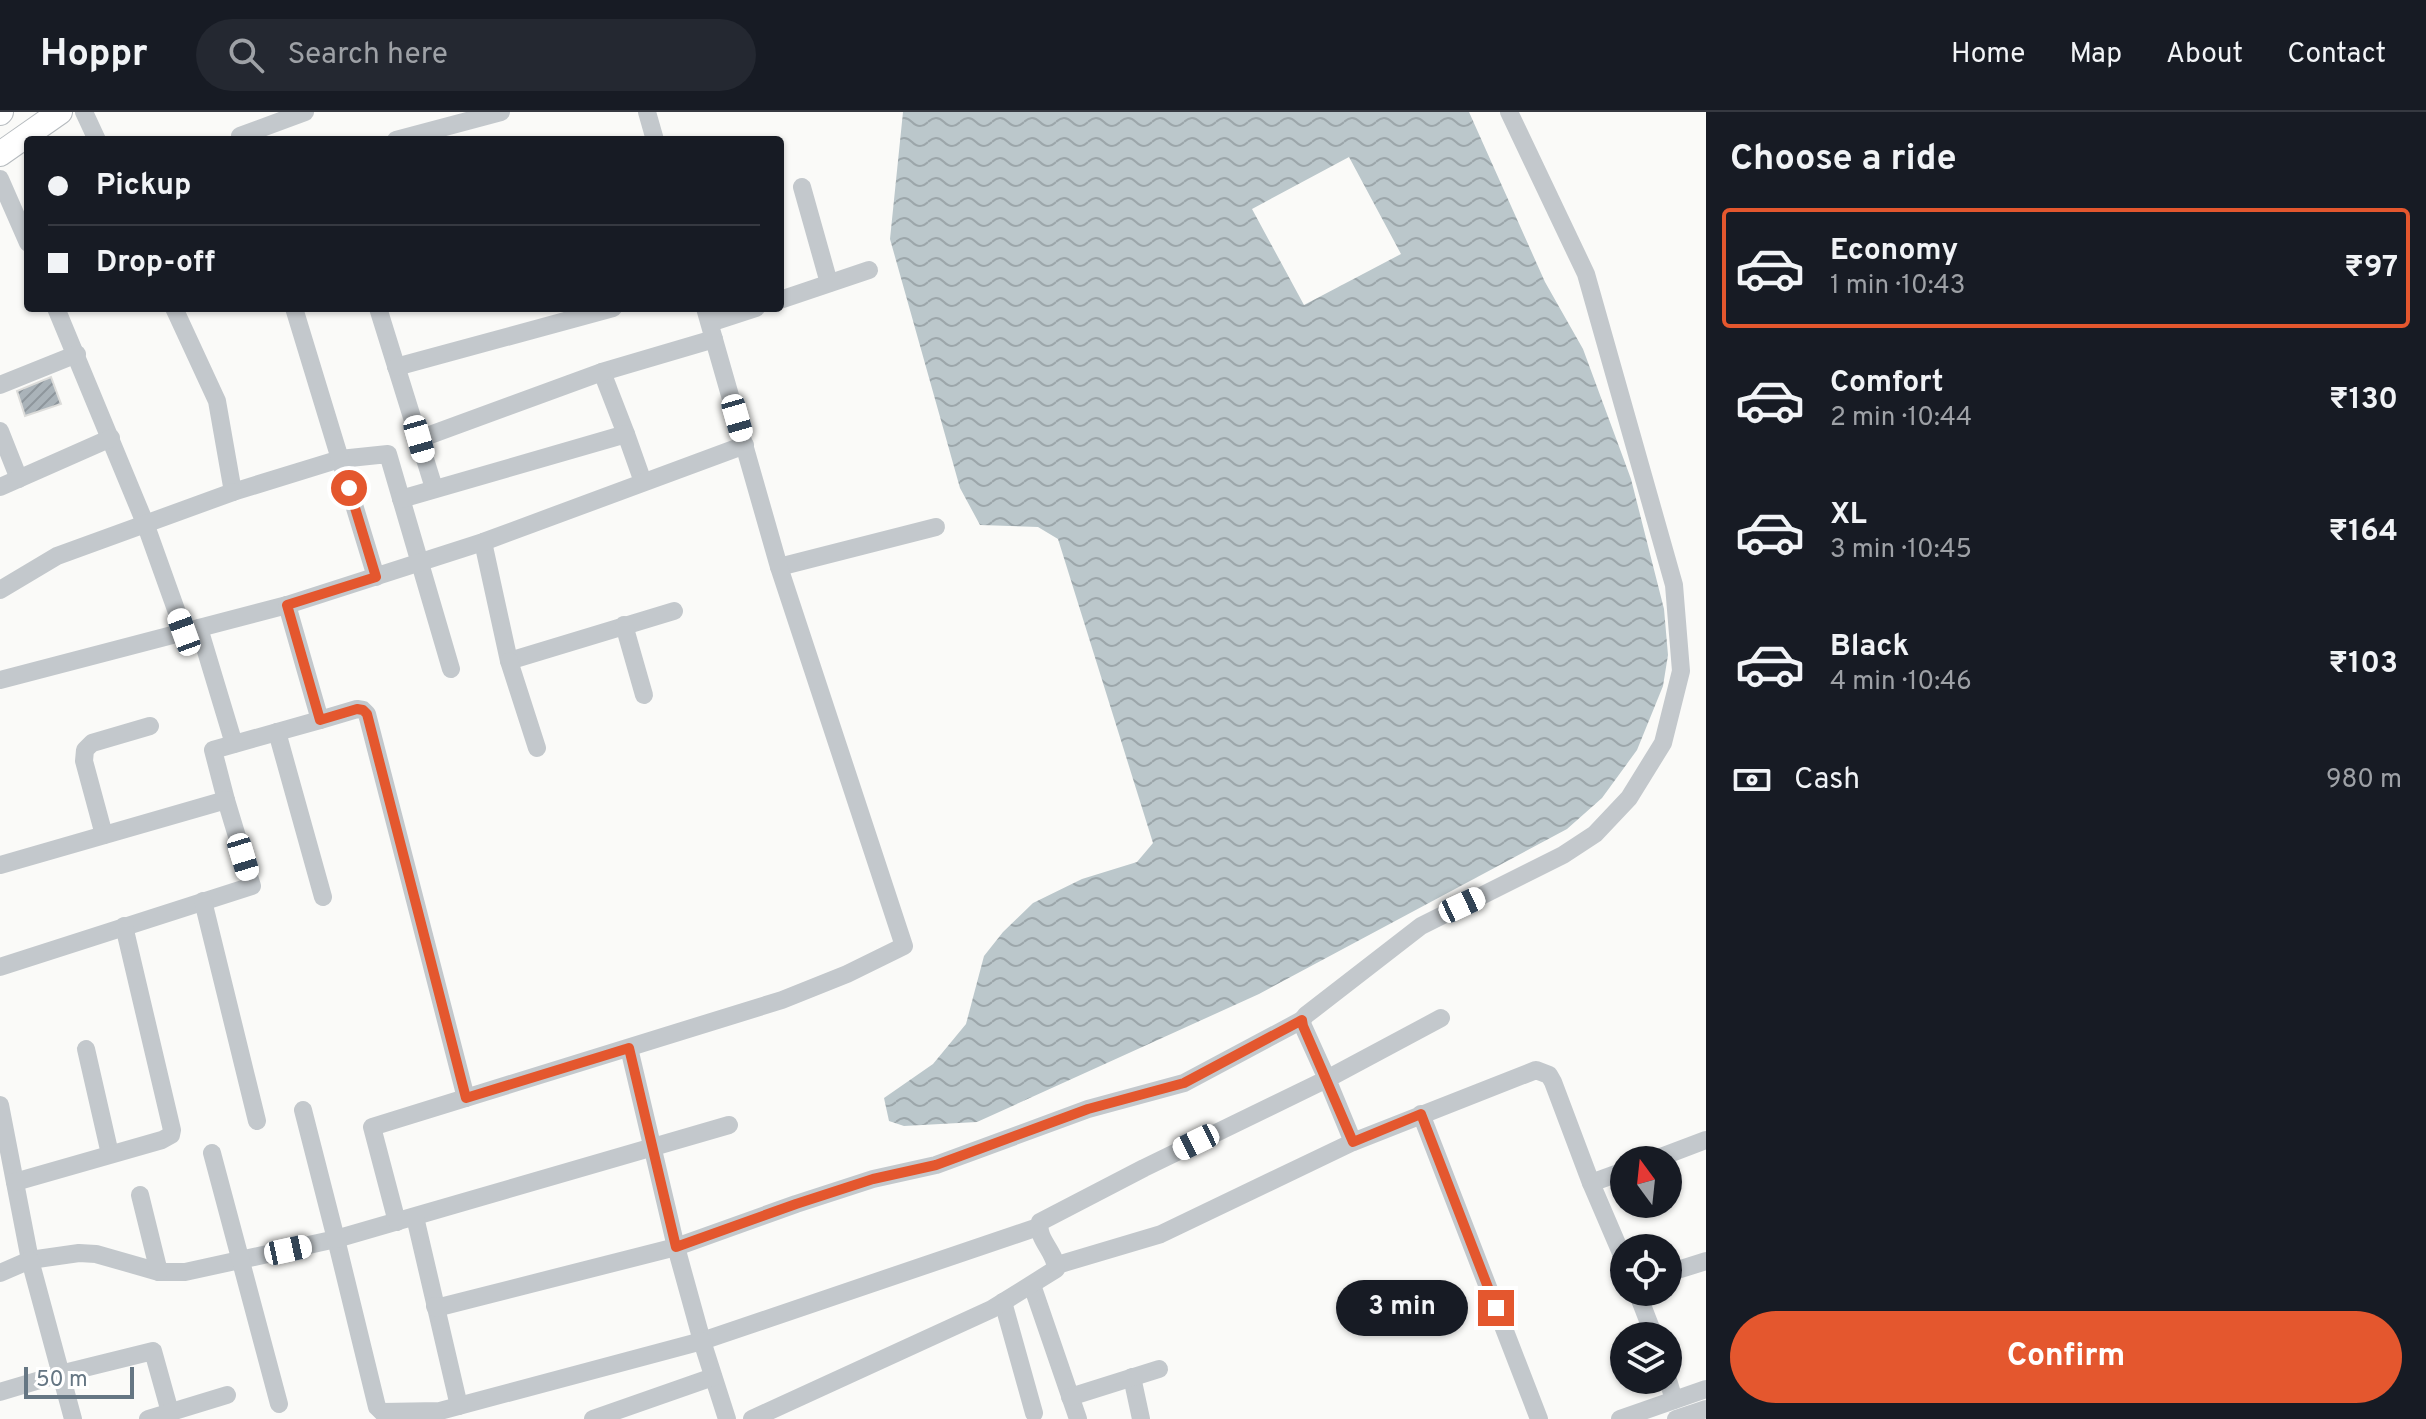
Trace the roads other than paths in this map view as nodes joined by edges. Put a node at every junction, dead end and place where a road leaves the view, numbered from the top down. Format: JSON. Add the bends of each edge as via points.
{"nodes":[{"id":1,"x":60,"y":112,"type":"edge"},
{"id":2,"x":84,"y":112,"type":"edge"},
{"id":3,"x":305,"y":112,"type":"edge"},
{"id":4,"x":501,"y":112,"type":"edge"},
{"id":5,"x":647,"y":112,"type":"edge"},
{"id":6,"x":1509,"y":112,"type":"edge"},
{"id":7,"x":26,"y":136,"type":"edge"},
{"id":8,"x":95,"y":136,"type":"edge"},
{"id":9,"x":240,"y":136,"type":"edge"},
{"id":10,"x":411,"y":136,"type":"edge"},
{"id":11,"x":654,"y":136,"type":"edge"},
{"id":12,"x":24,"y":137,"type":"edge"},
{"id":13,"x":0,"y":154,"type":"edge"},
{"id":14,"x":0,"y":179,"type":"edge"},
{"id":15,"x":802,"y":187,"type":"dead end"},
{"id":16,"x":24,"y":234,"type":"edge"},
{"id":17,"x":869,"y":270,"type":"dead end"},
{"id":18,"x":829,"y":283,"type":"junction"},
{"id":19,"x":784,"y":299,"type":"edge"},
{"id":20,"x":58,"y":312,"type":"edge"},
{"id":21,"x":176,"y":312,"type":"edge"},
{"id":22,"x":295,"y":312,"type":"edge"},
{"id":23,"x":379,"y":312,"type":"edge"},
{"id":24,"x":598,"y":312,"type":"edge"},
{"id":25,"x":744,"y":312,"type":"edge"},
{"id":26,"x":710,"y":323,"type":"edge"},
{"id":27,"x":77,"y":354,"type":"junction"},
{"id":28,"x":396,"y":367,"type":"junction"},
{"id":29,"x":602,"y":372,"type":"junction"},
{"id":30,"x":0,"y":385,"type":"edge"},
{"id":31,"x":0,"y":431,"type":"edge"},
{"id":32,"x":626,"y":434,"type":"junction"},
{"id":33,"x":111,"y":438,"type":"junction"},
{"id":34,"x":419,"y":439,"type":"junction"},
{"id":35,"x":745,"y":445,"type":"junction"},
{"id":36,"x":340,"y":459,"type":"junction"},
{"id":37,"x":19,"y":479,"type":"junction"},
{"id":38,"x":643,"y":482,"type":"junction"},
{"id":39,"x":0,"y":487,"type":"edge"},
{"id":40,"x":434,"y":488,"type":"junction"},
{"id":41,"x":233,"y":492,"type":"junction"},
{"id":42,"x":401,"y":499,"type":"junction"},
{"id":43,"x":145,"y":523,"type":"junction"},
{"id":44,"x":936,"y":527,"type":"dead end"},
{"id":45,"x":483,"y":542,"type":"junction"},
{"id":46,"x":418,"y":563,"type":"junction"},
{"id":47,"x":779,"y":567,"type":"junction"},
{"id":48,"x":376,"y":577,"type":"junction"},
{"id":49,"x":0,"y":590,"type":"edge"},
{"id":50,"x":287,"y":605,"type":"junction"},
{"id":51,"x":674,"y":611,"type":"dead end"},
{"id":52,"x":624,"y":625,"type":"junction"},
{"id":53,"x":191,"y":630,"type":"junction"},
{"id":54,"x":509,"y":661,"type":"junction"},
{"id":55,"x":451,"y":669,"type":"dead end"},
{"id":56,"x":0,"y":680,"type":"edge"},
{"id":57,"x":644,"y":695,"type":"dead end"},
{"id":58,"x":320,"y":720,"type":"junction"},
{"id":59,"x":150,"y":726,"type":"dead end"},
{"id":60,"x":277,"y":732,"type":"junction"},
{"id":61,"x":234,"y":744,"type":"junction"},
{"id":62,"x":537,"y":748,"type":"dead end"},
{"id":63,"x":226,"y":800,"type":"junction"},
{"id":64,"x":104,"y":835,"type":"junction"},
{"id":65,"x":0,"y":865,"type":"edge"},
{"id":66,"x":323,"y":897,"type":"dead end"},
{"id":67,"x":203,"y":901,"type":"junction"},
{"id":68,"x":124,"y":926,"type":"junction"},
{"id":69,"x":0,"y":967,"type":"edge"},
{"id":70,"x":1441,"y":1018,"type":"dead end"},
{"id":71,"x":1302,"y":1020,"type":"junction"},
{"id":72,"x":629,"y":1048,"type":"junction"},
{"id":73,"x":86,"y":1049,"type":"dead end"},
{"id":74,"x":1327,"y":1079,"type":"junction"},
{"id":75,"x":466,"y":1098,"type":"junction"},
{"id":76,"x":0,"y":1105,"type":"edge"},
{"id":77,"x":303,"y":1110,"type":"dead end"},
{"id":78,"x":1421,"y":1114,"type":"junction"},
{"id":79,"x":257,"y":1121,"type":"dead end"},
{"id":80,"x":729,"y":1125,"type":"dead end"},
{"id":81,"x":1706,"y":1140,"type":"edge"},
{"id":82,"x":1353,"y":1142,"type":"junction"},
{"id":83,"x":652,"y":1148,"type":"junction"},
{"id":84,"x":1682,"y":1149,"type":"edge"},
{"id":85,"x":212,"y":1153,"type":"dead end"},
{"id":86,"x":110,"y":1154,"type":"junction"},
{"id":87,"x":1610,"y":1176,"type":"edge"},
{"id":88,"x":15,"y":1182,"type":"junction"},
{"id":89,"x":1591,"y":1183,"type":"junction"},
{"id":90,"x":140,"y":1195,"type":"dead end"},
{"id":91,"x":406,"y":1219,"type":"junction"},
{"id":92,"x":1038,"y":1227,"type":"junction"},
{"id":93,"x":1613,"y":1234,"type":"edge"},
{"id":94,"x":336,"y":1239,"type":"junction"},
{"id":95,"x":676,"y":1247,"type":"junction"},
{"id":96,"x":30,"y":1260,"type":"junction"},
{"id":97,"x":239,"y":1261,"type":"junction"},
{"id":98,"x":1706,"y":1261,"type":"edge"},
{"id":99,"x":1057,"y":1265,"type":"junction"},
{"id":100,"x":1682,"y":1269,"type":"edge"},
{"id":101,"x":159,"y":1272,"type":"junction"},
{"id":102,"x":0,"y":1273,"type":"edge"},
{"id":103,"x":1032,"y":1285,"type":"junction"},
{"id":104,"x":1003,"y":1302,"type":"junction"},
{"id":105,"x":436,"y":1307,"type":"junction"},
{"id":106,"x":702,"y":1341,"type":"junction"},
{"id":107,"x":1159,"y":1369,"type":"dead end"},
{"id":108,"x":60,"y":1374,"type":"junction"},
{"id":109,"x":713,"y":1377,"type":"junction"},
{"id":110,"x":1132,"y":1377,"type":"junction"},
{"id":111,"x":1706,"y":1389,"type":"edge"},
{"id":112,"x":0,"y":1392,"type":"edge"},
{"id":113,"x":1672,"y":1394,"type":"edge"},
{"id":114,"x":227,"y":1395,"type":"dead end"},
{"id":115,"x":1070,"y":1397,"type":"junction"},
{"id":116,"x":279,"y":1404,"type":"dead end"},
{"id":117,"x":459,"y":1406,"type":"junction"},
{"id":118,"x":1706,"y":1409,"type":"edge"},
{"id":119,"x":170,"y":1412,"type":"junction"},
{"id":120,"x":1034,"y":1413,"type":"dead end"},
{"id":121,"x":1678,"y":1414,"type":"edge"},
{"id":122,"x":73,"y":1419,"type":"edge"},
{"id":123,"x":148,"y":1419,"type":"edge"},
{"id":124,"x":593,"y":1419,"type":"edge"},
{"id":125,"x":727,"y":1419,"type":"edge"},
{"id":126,"x":752,"y":1419,"type":"edge"},
{"id":127,"x":1078,"y":1419,"type":"edge"},
{"id":128,"x":1141,"y":1419,"type":"edge"},
{"id":129,"x":1539,"y":1419,"type":"edge"},
{"id":130,"x":1620,"y":1419,"type":"edge"}],
"edges":[{"from":1,"to":7,"type":"main road"},
{"from":2,"to":8,"type":"street"},
{"from":3,"to":9,"type":"street"},
{"from":4,"to":10,"type":"street"},
{"from":5,"to":11,"type":"street"},
{"from":6,"to":71,"type":"street","via":[[1586,274],[1674,585],[1681,671],[1663,743],[1629,798],[1595,834],[1421,926]]},
{"from":12,"to":13,"type":"main road"},
{"from":14,"to":16,"type":"street"},
{"from":15,"to":18,"type":"street"},
{"from":17,"to":18,"type":"street"},
{"from":18,"to":19,"type":"street"},
{"from":20,"to":27,"type":"street"},
{"from":21,"to":41,"type":"street","via":[[217,401]]},
{"from":22,"to":36,"type":"street"},
{"from":23,"to":28,"type":"street"},
{"from":24,"to":28,"type":"street"},
{"from":25,"to":26,"type":"street"},
{"from":26,"to":29,"type":"street"},
{"from":26,"to":35,"type":"street"},
{"from":27,"to":30,"type":"street"},
{"from":27,"to":33,"type":"street"},
{"from":28,"to":34,"type":"street"},
{"from":29,"to":32,"type":"street"},
{"from":29,"to":34,"type":"street"},
{"from":31,"to":37,"type":"street"},
{"from":32,"to":38,"type":"street"},
{"from":32,"to":40,"type":"street"},
{"from":33,"to":37,"type":"street"},
{"from":33,"to":43,"type":"street"},
{"from":34,"to":40,"type":"street"},
{"from":35,"to":38,"type":"street"},
{"from":35,"to":47,"type":"street"},
{"from":36,"to":41,"type":"street"},
{"from":36,"to":42,"type":"street","via":[[388,454]]},
{"from":36,"to":48,"type":"street"},
{"from":37,"to":39,"type":"street"},
{"from":38,"to":45,"type":"street"},
{"from":40,"to":42,"type":"street"},
{"from":41,"to":43,"type":"street"},
{"from":42,"to":46,"type":"street"},
{"from":43,"to":49,"type":"street","via":[[57,556]]},
{"from":43,"to":53,"type":"street"},
{"from":44,"to":47,"type":"street"},
{"from":45,"to":46,"type":"street"},
{"from":45,"to":54,"type":"street"},
{"from":46,"to":48,"type":"street"},
{"from":46,"to":55,"type":"street"},
{"from":47,"to":72,"type":"street","via":[[904,946],[782,1000]]},
{"from":48,"to":50,"type":"street"},
{"from":50,"to":53,"type":"street"},
{"from":50,"to":58,"type":"street"},
{"from":51,"to":52,"type":"street"},
{"from":52,"to":54,"type":"street"},
{"from":52,"to":57,"type":"street"},
{"from":53,"to":56,"type":"street"},
{"from":53,"to":61,"type":"street"},
{"from":54,"to":62,"type":"street"},
{"from":58,"to":60,"type":"street"},
{"from":58,"to":75,"type":"street","via":[[357,709],[367,714]]},
{"from":59,"to":64,"type":"street","via":[[92,743],[85,750]]},
{"from":60,"to":61,"type":"street"},
{"from":60,"to":66,"type":"street"},
{"from":61,"to":63,"type":"street","via":[[213,750]]},
{"from":63,"to":64,"type":"street"},
{"from":63,"to":67,"type":"street","via":[[252,886]]},
{"from":64,"to":65,"type":"street"},
{"from":67,"to":68,"type":"street"},
{"from":67,"to":79,"type":"street"},
{"from":68,"to":69,"type":"street"},
{"from":68,"to":86,"type":"street","via":[[172,1130],[162,1140]]},
{"from":70,"to":74,"type":"street"},
{"from":71,"to":74,"type":"street"},
{"from":71,"to":95,"type":"street","via":[[1184,1083],[1088,1109],[936,1165],[873,1179]]},
{"from":72,"to":75,"type":"street"},
{"from":72,"to":83,"type":"street"},
{"from":73,"to":86,"type":"street"},
{"from":74,"to":82,"type":"street"},
{"from":74,"to":92,"type":"street","via":[[1144,1168]]},
{"from":75,"to":91,"type":"street","via":[[372,1127]]},
{"from":76,"to":88,"type":"street"},
{"from":77,"to":94,"type":"street"},
{"from":78,"to":82,"type":"street"},
{"from":78,"to":89,"type":"street","via":[[1543,1071],[1553,1082]]},
{"from":78,"to":129,"type":"street"},
{"from":80,"to":83,"type":"street"},
{"from":81,"to":84,"type":"street"},
{"from":82,"to":99,"type":"street","via":[[1161,1234]]},
{"from":83,"to":91,"type":"street"},
{"from":83,"to":95,"type":"street"},
{"from":85,"to":97,"type":"street"},
{"from":86,"to":88,"type":"street"},
{"from":87,"to":89,"type":"street"},
{"from":88,"to":96,"type":"street"},
{"from":89,"to":93,"type":"street"},
{"from":90,"to":101,"type":"street"},
{"from":91,"to":94,"type":"street"},
{"from":91,"to":105,"type":"street"},
{"from":92,"to":99,"type":"street"},
{"from":92,"to":106,"type":"street"},
{"from":94,"to":97,"type":"street"},
{"from":94,"to":117,"type":"street","via":[[377,1407],[391,1414]]},
{"from":95,"to":105,"type":"street"},
{"from":95,"to":106,"type":"street"},
{"from":96,"to":101,"type":"street","via":[[96,1254]]},
{"from":96,"to":102,"type":"street"},
{"from":96,"to":108,"type":"street"},
{"from":97,"to":101,"type":"street"},
{"from":97,"to":116,"type":"street"},
{"from":98,"to":100,"type":"street"},
{"from":99,"to":103,"type":"street"},
{"from":103,"to":104,"type":"street"},
{"from":103,"to":115,"type":"street"},
{"from":104,"to":120,"type":"street"},
{"from":104,"to":126,"type":"street"},
{"from":105,"to":117,"type":"street"},
{"from":106,"to":109,"type":"street"},
{"from":106,"to":117,"type":"street"},
{"from":107,"to":110,"type":"street"},
{"from":108,"to":112,"type":"street"},
{"from":108,"to":119,"type":"street","via":[[153,1351]]},
{"from":108,"to":122,"type":"street"},
{"from":109,"to":124,"type":"street"},
{"from":109,"to":125,"type":"street"},
{"from":110,"to":115,"type":"street"},
{"from":110,"to":128,"type":"street"},
{"from":111,"to":121,"type":"street"},
{"from":113,"to":121,"type":"street"},
{"from":114,"to":119,"type":"street"},
{"from":115,"to":127,"type":"street"},
{"from":118,"to":121,"type":"street"},
{"from":119,"to":123,"type":"street"},
{"from":121,"to":130,"type":"street"}]}
